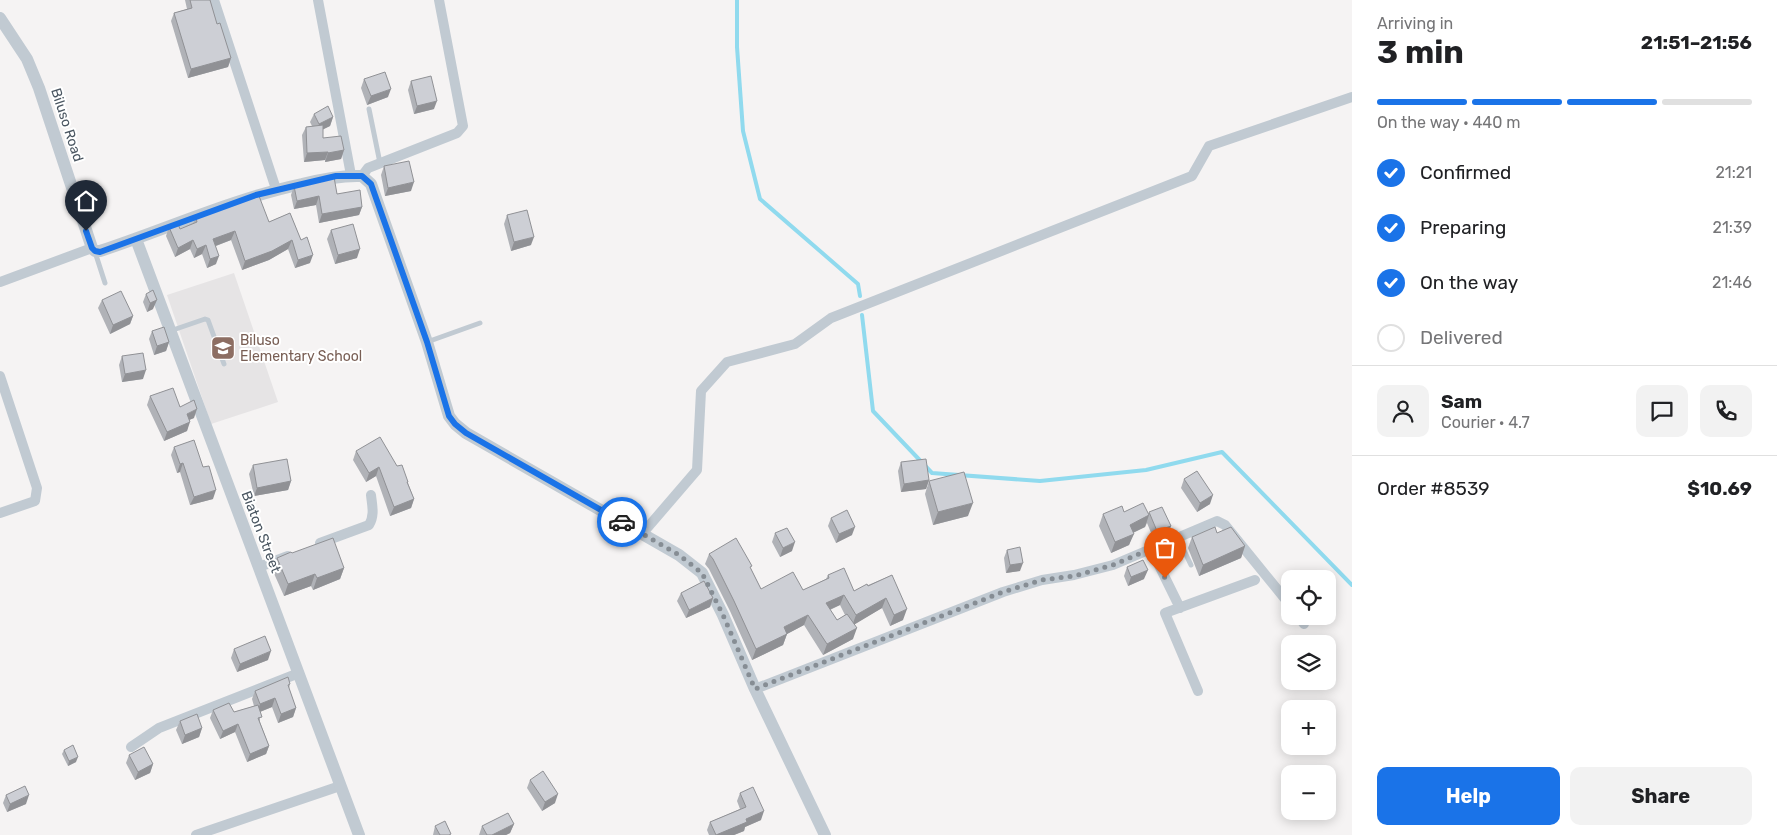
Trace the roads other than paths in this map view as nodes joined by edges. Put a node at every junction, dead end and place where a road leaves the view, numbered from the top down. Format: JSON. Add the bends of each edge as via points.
{"nodes":[{"id":1,"x":214,"y":0,"type":"edge"},
{"id":2,"x":318,"y":0,"type":"edge"},
{"id":3,"x":439,"y":0,"type":"edge"},
{"id":4,"x":0,"y":18,"type":"edge"},
{"id":5,"x":1352,"y":97,"type":"edge"},
{"id":6,"x":369,"y":109,"type":"dead end"},
{"id":7,"x":380,"y":163,"type":"junction"},
{"id":8,"x":357,"y":175,"type":"junction"},
{"id":9,"x":276,"y":189,"type":"junction"},
{"id":10,"x":136,"y":239,"type":"junction"},
{"id":11,"x":93,"y":250,"type":"junction"},
{"id":12,"x":0,"y":282,"type":"edge"},
{"id":13,"x":105,"y":282,"type":"dead end"},
{"id":14,"x":480,"y":323,"type":"dead end"},
{"id":15,"x":170,"y":331,"type":"junction"},
{"id":16,"x":427,"y":342,"type":"junction"},
{"id":17,"x":224,"y":364,"type":"dead end"},
{"id":18,"x":0,"y":376,"type":"edge"},
{"id":19,"x":371,"y":495,"type":"dead end"},
{"id":20,"x":0,"y":513,"type":"edge"},
{"id":21,"x":642,"y":534,"type":"junction"},
{"id":22,"x":1178,"y":538,"type":"junction"},
{"id":23,"x":314,"y":546,"type":"edge"},
{"id":24,"x":1151,"y":549,"type":"junction"},
{"id":25,"x":295,"y":553,"type":"edge"},
{"id":26,"x":1191,"y":565,"type":"dead end"},
{"id":27,"x":259,"y":567,"type":"junction"},
{"id":28,"x":1255,"y":580,"type":"dead end"},
{"id":29,"x":1281,"y":594,"type":"edge"},
{"id":30,"x":1180,"y":608,"type":"junction"},
{"id":31,"x":299,"y":673,"type":"junction"},
{"id":32,"x":755,"y":689,"type":"junction"},
{"id":33,"x":1198,"y":691,"type":"dead end"},
{"id":34,"x":131,"y":747,"type":"dead end"},
{"id":35,"x":340,"y":786,"type":"junction"},
{"id":36,"x":196,"y":835,"type":"edge"},
{"id":37,"x":359,"y":835,"type":"edge"},
{"id":38,"x":825,"y":835,"type":"edge"}],
"edges":[{"from":1,"to":9,"type":"street"},
{"from":2,"to":8,"type":"street"},
{"from":3,"to":7,"type":"street","via":[[463,126],[457,133]]},
{"from":4,"to":11,"type":"street","name":"Biluso Road","via":[[27,59],[39,88]]},
{"from":5,"to":21,"type":"street","via":[[1209,146],[1192,176],[830,318],[795,344],[727,362],[701,391],[697,470]]},
{"from":6,"to":7,"type":"lane"},
{"from":7,"to":8,"type":"street"},
{"from":8,"to":9,"type":"street","via":[[336,176]]},
{"from":8,"to":16,"type":"street","via":[[371,184]]},
{"from":9,"to":10,"type":"street"},
{"from":10,"to":11,"type":"street","via":[[100,252]]},
{"from":10,"to":15,"type":"street","name":"Biaton Street"},
{"from":11,"to":12,"type":"street"},
{"from":11,"to":13,"type":"lane"},
{"from":14,"to":16,"type":"lane"},
{"from":15,"to":17,"type":"lane","via":[[208,320]]},
{"from":15,"to":27,"type":"street","name":"Biaton Street"},
{"from":16,"to":21,"type":"street","via":[[449,416],[455,424]]},
{"from":18,"to":20,"type":"street","via":[[37,488],[35,501]]},
{"from":19,"to":23,"type":"street","via":[[373,511],[369,524]]},
{"from":21,"to":32,"type":"street","via":[[679,555],[702,573]]},
{"from":22,"to":24,"type":"street"},
{"from":22,"to":26,"type":"lane"},
{"from":22,"to":29,"type":"street","via":[[1217,521],[1225,525]]},
{"from":24,"to":30,"type":"street"},
{"from":24,"to":32,"type":"street","via":[[1113,565],[1003,592]]},
{"from":25,"to":27,"type":"street"},
{"from":27,"to":31,"type":"street","name":"Biaton Street"},
{"from":28,"to":30,"type":"street"},
{"from":30,"to":33,"type":"street","via":[[1165,613]]},
{"from":31,"to":34,"type":"street","via":[[159,728]]},
{"from":31,"to":35,"type":"street","name":"Biaton Street"},
{"from":32,"to":38,"type":"street"},
{"from":35,"to":36,"type":"street"},
{"from":35,"to":37,"type":"street","name":"Biaton Street"}]}
